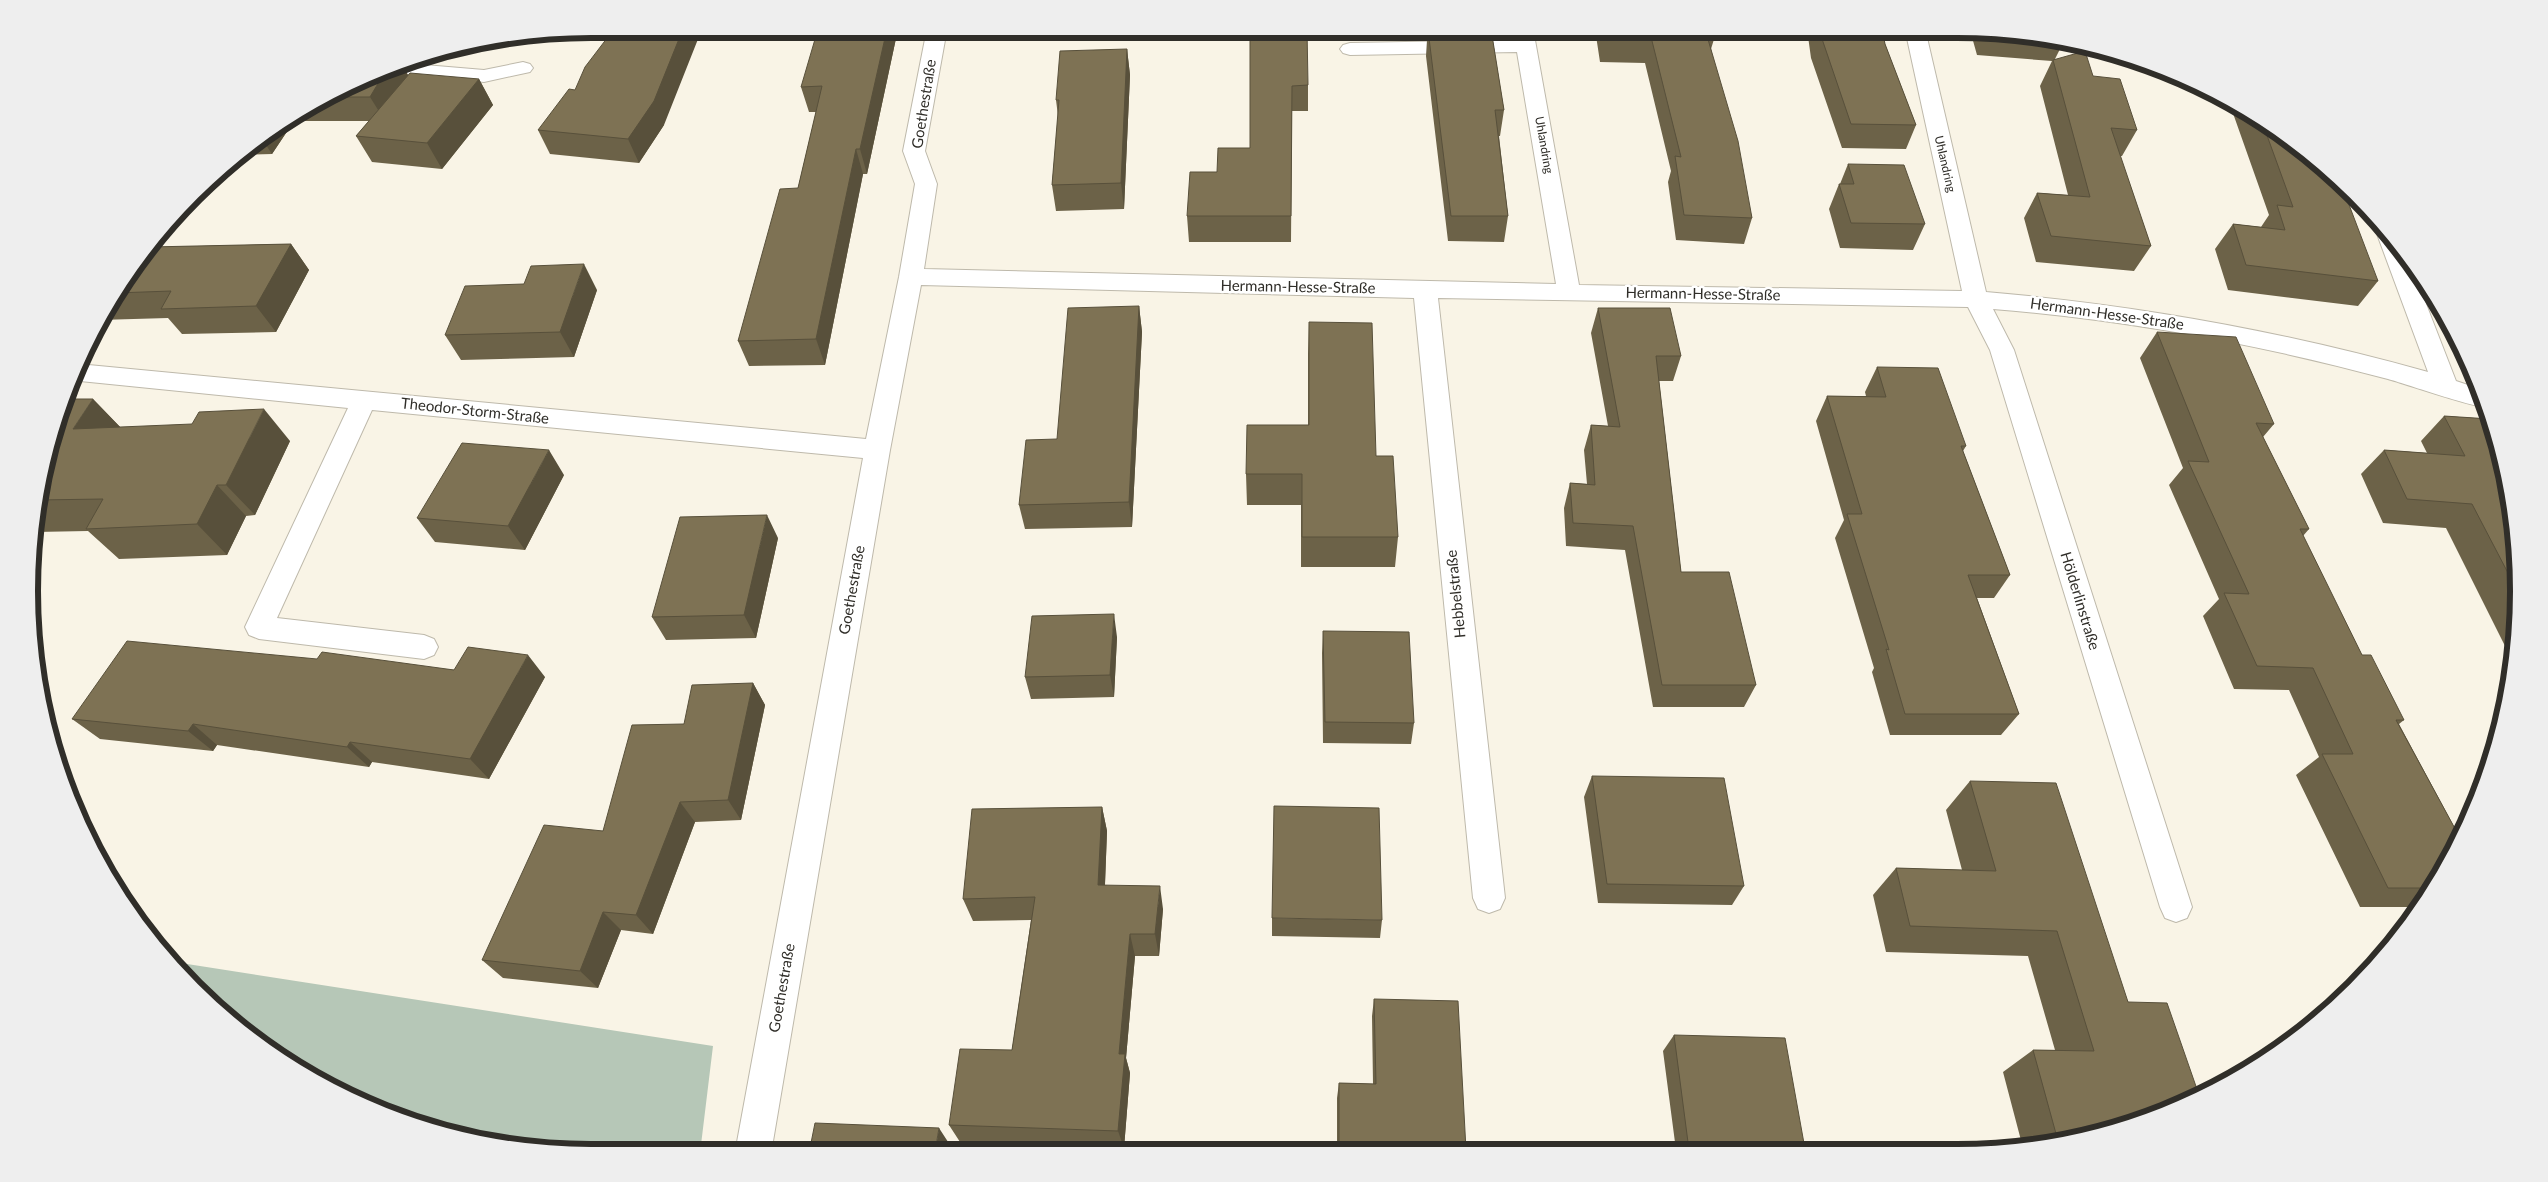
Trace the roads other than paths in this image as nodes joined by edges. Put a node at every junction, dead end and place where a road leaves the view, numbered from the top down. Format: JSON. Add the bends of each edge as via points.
{"nodes":[{"id":1,"x":935,"y":38,"type":"edge"},
{"id":2,"x":1510,"y":38,"type":"edge"},
{"id":3,"x":1525,"y":38,"type":"edge"},
{"id":4,"x":1917,"y":38,"type":"edge"},
{"id":5,"x":1350,"y":49,"type":"dead end"},
{"id":6,"x":524,"y":68,"type":"dead end"},
{"id":7,"x":407,"y":69,"type":"edge"},
{"id":8,"x":2395,"y":253,"type":"edge"},
{"id":9,"x":911,"y":277,"type":"junction"},
{"id":10,"x":1425,"y":290,"type":"junction"},
{"id":11,"x":1569,"y":291,"type":"junction"},
{"id":12,"x":1976,"y":299,"type":"junction"},
{"id":13,"x":83,"y":373,"type":"edge"},
{"id":14,"x":2445,"y":385,"type":"junction"},
{"id":15,"x":2474,"y":396,"type":"edge"},
{"id":16,"x":364,"y":400,"type":"junction"},
{"id":17,"x":877,"y":450,"type":"junction"},
{"id":18,"x":424,"y":647,"type":"dead end"},
{"id":19,"x":1489,"y":898,"type":"dead end"},
{"id":20,"x":2176,"y":907,"type":"dead end"},
{"id":21,"x":755,"y":1144,"type":"edge"}],
"edges":[{"from":1,"to":9,"type":"street","name":"Goethestraße","via":[[914,151],[926,184]]},
{"from":2,"to":5,"type":"street"},
{"from":3,"to":11,"type":"street","name":"Uhlandring"},
{"from":4,"to":12,"type":"street","name":"Uhlandring"},
{"from":6,"to":7,"type":"street","via":[[484,76]]},
{"from":8,"to":14,"type":"street"},
{"from":9,"to":10,"type":"street","name":"Hermann-Hesse-Straße"},
{"from":9,"to":17,"type":"street","name":"Goethestraße"},
{"from":10,"to":11,"type":"street","name":"Hermann-Hesse-Straße"},
{"from":10,"to":19,"type":"street","name":"Hebbelstraße"},
{"from":11,"to":12,"type":"street","name":"Hermann-Hesse-Straße"},
{"from":12,"to":14,"type":"street","name":"Hermann-Hesse-Straße","via":[[2062,306],[2177,322],[2301,347]]},
{"from":12,"to":20,"type":"street","name":"Hölderlinstraße","via":[[2002,350]]},
{"from":13,"to":16,"type":"street","name":"Theodor-Storm-Straße"},
{"from":14,"to":15,"type":"street","name":"Hermann-Hesse-Straße"},
{"from":16,"to":17,"type":"street","name":"Theodor-Storm-Straße"},
{"from":16,"to":18,"type":"street","via":[[259,628]]},
{"from":17,"to":21,"type":"street","name":"Goethestraße"}]}
